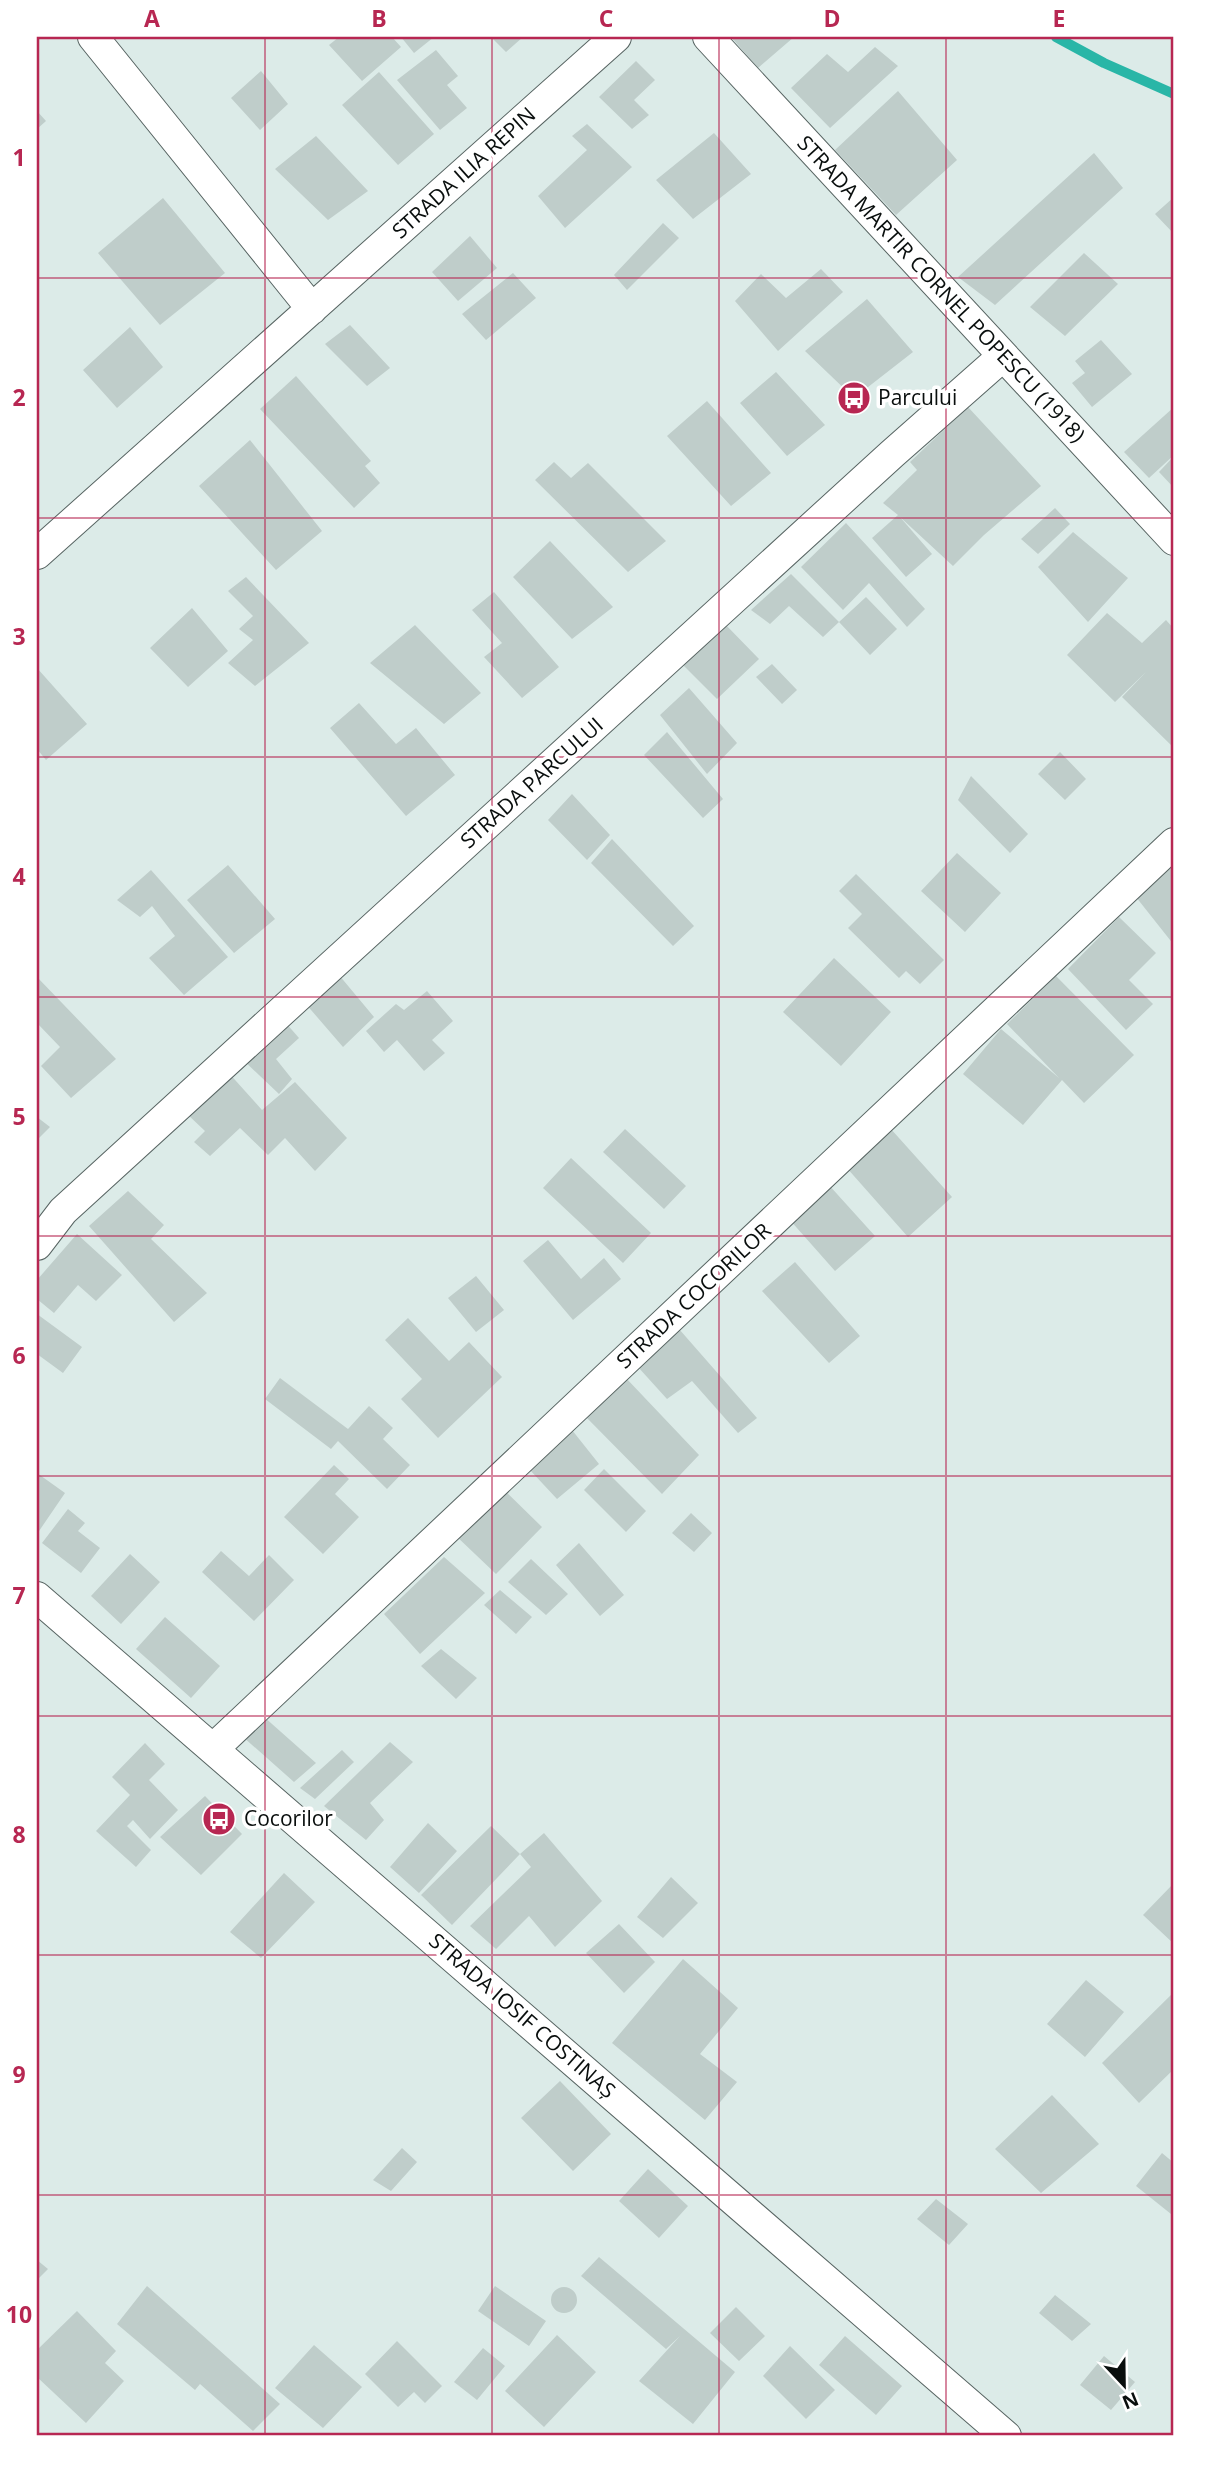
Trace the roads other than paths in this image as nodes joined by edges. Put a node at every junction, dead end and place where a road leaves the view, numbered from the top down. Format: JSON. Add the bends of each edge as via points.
{"nodes":[{"id":1,"x":93,"y":37,"type":"edge"},
{"id":2,"x":616,"y":37,"type":"edge"},
{"id":3,"x":708,"y":37,"type":"edge"},
{"id":4,"x":312,"y":309,"type":"junction"},
{"id":5,"x":1003,"y":356,"type":"junction"},
{"id":6,"x":1174,"y":540,"type":"edge"},
{"id":7,"x":37,"y":554,"type":"edge"},
{"id":8,"x":1174,"y":843,"type":"edge"},
{"id":9,"x":37,"y":1245,"type":"edge"},
{"id":10,"x":37,"y":1597,"type":"edge"},
{"id":11,"x":213,"y":1749,"type":"junction"},
{"id":12,"x":1006,"y":2436,"type":"edge"}],
"edges":[{"from":1,"to":4,"type":"street"},
{"from":2,"to":4,"type":"street","name":"STRADA ILIA REPIN"},
{"from":3,"to":5,"type":"street","name":"STRADA MARTIR CORNEL POPESCU (1918)"},
{"from":4,"to":7,"type":"street","name":"STRADA ILIA REPIN"},
{"from":5,"to":6,"type":"street","name":"STRADA MARTIR CORNEL POPESCU (1918)"},
{"from":5,"to":9,"type":"street","name":"STRADA PARCULUI","via":[[63,1212]]},
{"from":8,"to":11,"type":"street","name":"STRADA COCORILOR"},
{"from":10,"to":11,"type":"street","name":"STRADA IOSIF COSTINAȘ"},
{"from":11,"to":12,"type":"street","name":"STRADA IOSIF COSTINAȘ"}]}
